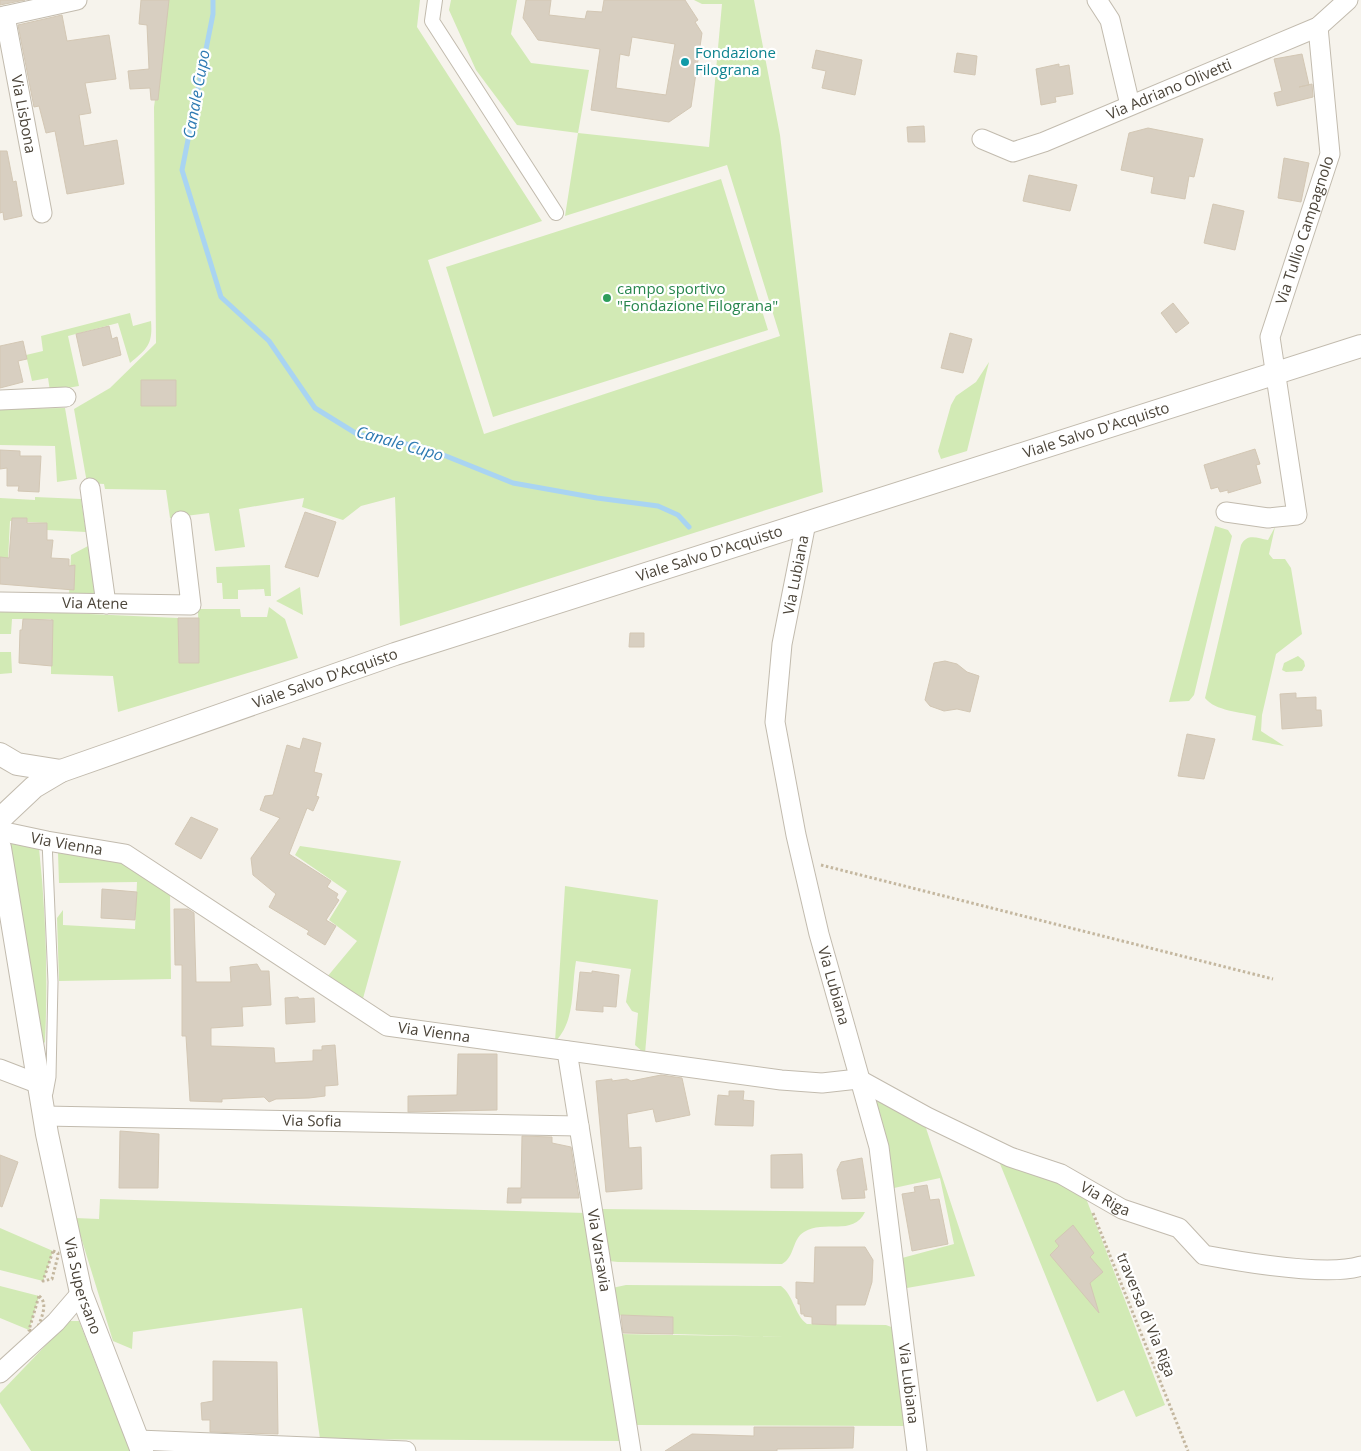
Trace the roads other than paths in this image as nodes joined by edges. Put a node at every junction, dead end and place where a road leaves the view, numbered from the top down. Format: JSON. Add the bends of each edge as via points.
{"nodes":[{"id":1,"x":77,"y":0,"type":"edge"},
{"id":2,"x":435,"y":0,"type":"edge"},
{"id":3,"x":1097,"y":0,"type":"edge"},
{"id":4,"x":1348,"y":0,"type":"edge"},
{"id":5,"x":3,"y":16,"type":"edge"},
{"id":6,"x":1318,"y":27,"type":"junction"},
{"id":7,"x":1130,"y":105,"type":"junction"},
{"id":8,"x":982,"y":139,"type":"dead end"},
{"id":9,"x":42,"y":213,"type":"dead end"},
{"id":10,"x":556,"y":213,"type":"dead end"},
{"id":11,"x":1361,"y":346,"type":"edge"},
{"id":12,"x":1275,"y":373,"type":"junction"},
{"id":13,"x":66,"y":397,"type":"dead end"},
{"id":14,"x":0,"y":400,"type":"edge"},
{"id":15,"x":90,"y":488,"type":"dead end"},
{"id":16,"x":1226,"y":512,"type":"dead end"},
{"id":17,"x":181,"y":522,"type":"dead end"},
{"id":18,"x":806,"y":523,"type":"junction"},
{"id":19,"x":0,"y":602,"type":"edge"},
{"id":20,"x":106,"y":604,"type":"junction"},
{"id":21,"x":0,"y":754,"type":"edge"},
{"id":22,"x":61,"y":771,"type":"junction"},
{"id":23,"x":0,"y":819,"type":"edge"},
{"id":24,"x":0,"y":831,"type":"edge"},
{"id":25,"x":47,"y":842,"type":"junction"},
{"id":26,"x":0,"y":848,"type":"edge"},
{"id":27,"x":567,"y":1051,"type":"junction"},
{"id":28,"x":0,"y":1069,"type":"edge"},
{"id":29,"x":858,"y":1080,"type":"junction"},
{"id":30,"x":39,"y":1084,"type":"junction"},
{"id":31,"x":44,"y":1116,"type":"junction"},
{"id":32,"x":579,"y":1126,"type":"junction"},
{"id":33,"x":1361,"y":1266,"type":"edge"},
{"id":34,"x":81,"y":1293,"type":"junction"},
{"id":35,"x":0,"y":1373,"type":"edge"},
{"id":36,"x":140,"y":1446,"type":"edge"},
{"id":37,"x":406,"y":1451,"type":"edge"},
{"id":38,"x":631,"y":1451,"type":"edge"},
{"id":39,"x":917,"y":1451,"type":"edge"}],
"edges":[{"from":1,"to":5,"type":"street"},
{"from":2,"to":10,"type":"street","via":[[432,21]]},
{"from":3,"to":7,"type":"street","via":[[1110,20]]},
{"from":4,"to":6,"type":"street","name":"Via Adriano Olivetti"},
{"from":5,"to":9,"type":"street","name":"Via Lisbona"},
{"from":6,"to":7,"type":"street","name":"Via Adriano Olivetti"},
{"from":6,"to":12,"type":"street","name":"Via Tullio Campagnolo","via":[[1330,154],[1270,337]]},
{"from":7,"to":8,"type":"street","name":"Via Adriano Olivetti","via":[[1013,152]]},
{"from":11,"to":12,"type":"street","name":"Viale Salvo D'Acquisto"},
{"from":12,"to":16,"type":"street","name":"Via Tullio Campagnolo","via":[[1297,515],[1268,518]]},
{"from":12,"to":18,"type":"street","name":"Viale Salvo D'Acquisto"},
{"from":13,"to":14,"type":"street"},
{"from":15,"to":20,"type":"street"},
{"from":17,"to":20,"type":"street","name":"Via Atene","via":[[191,605]]},
{"from":18,"to":22,"type":"street","name":"Viale Salvo D'Acquisto","via":[[395,654]]},
{"from":18,"to":29,"type":"street","name":"Via Lubiana","via":[[782,644],[776,722],[802,860]]},
{"from":19,"to":20,"type":"street","name":"Via Atene"},
{"from":21,"to":22,"type":"street","name":"Viale Salvo D'Acquisto","via":[[17,764]]},
{"from":22,"to":23,"type":"street","name":"Viale Salvo D'Acquisto","via":[[34,787]]},
{"from":24,"to":25,"type":"street","name":"Via Vienna"},
{"from":25,"to":27,"type":"street","name":"Via Vienna","via":[[125,854],[387,1026]]},
{"from":25,"to":31,"type":"lane","name":"Via Supersano","via":[[53,982],[51,1077]]},
{"from":26,"to":30,"type":"street","name":"Via Supersano"},
{"from":27,"to":29,"type":"street","name":"Via Vienna","via":[[781,1080],[822,1083]]},
{"from":27,"to":32,"type":"street","name":"Via Varsavia"},
{"from":28,"to":30,"type":"street"},
{"from":29,"to":33,"type":"street","name":"Via Riga","via":[[1010,1157],[1061,1174],[1122,1209],[1179,1228],[1204,1255],[1322,1270],[1349,1270]]},
{"from":29,"to":39,"type":"street","name":"Via Lubiana","via":[[879,1147]]},
{"from":30,"to":31,"type":"street","name":"Via Supersano"},
{"from":31,"to":32,"type":"street","name":"Via Sofia"},
{"from":31,"to":34,"type":"street","name":"Via Supersano"},
{"from":32,"to":38,"type":"street","name":"Via Varsavia"},
{"from":34,"to":35,"type":"street","via":[[56,1322]]},
{"from":34,"to":36,"type":"street","name":"Via Supersano"},
{"from":36,"to":37,"type":"street"}]}
